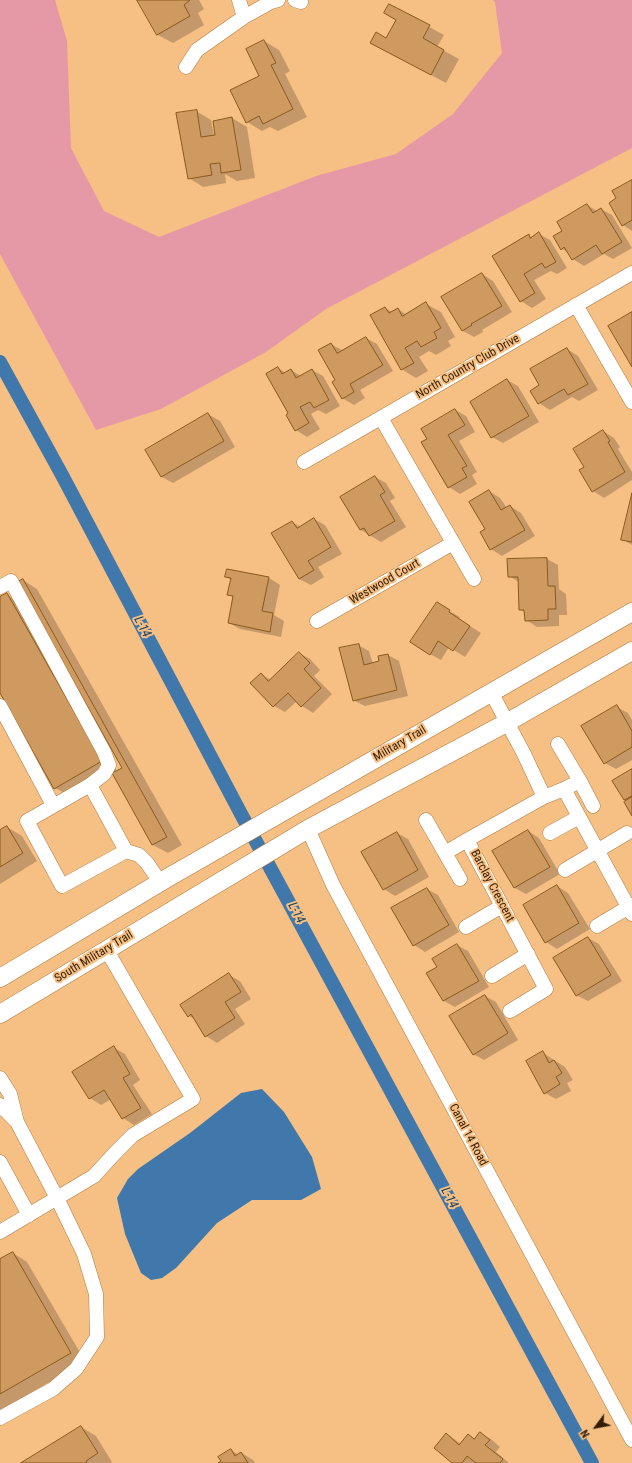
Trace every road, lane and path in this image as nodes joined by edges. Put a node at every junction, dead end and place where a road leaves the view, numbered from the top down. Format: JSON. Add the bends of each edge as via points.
{"nodes":[{"id":1,"x":239,"y":0,"type":"edge"},
{"id":2,"x":273,"y":1,"type":"edge"},
{"id":3,"x":244,"y":17,"type":"junction"},
{"id":4,"x":186,"y":67,"type":"dead end"},
{"id":5,"x":632,"y":273,"type":"edge"},
{"id":6,"x":576,"y":305,"type":"junction"},
{"id":7,"x":632,"y":402,"type":"edge"},
{"id":8,"x":381,"y":418,"type":"junction"},
{"id":9,"x":304,"y":462,"type":"dead end"},
{"id":10,"x":453,"y":543,"type":"junction"},
{"id":11,"x":474,"y":579,"type":"dead end"},
{"id":12,"x":0,"y":587,"type":"edge"},
{"id":13,"x":632,"y":612,"type":"edge"},
{"id":14,"x":318,"y":621,"type":"dead end"},
{"id":15,"x":632,"y":651,"type":"edge"},
{"id":16,"x":491,"y":692,"type":"junction"},
{"id":17,"x":0,"y":706,"type":"edge"},
{"id":18,"x":508,"y":722,"type":"junction"},
{"id":19,"x":558,"y":744,"type":"dead end"},
{"id":20,"x":580,"y":781,"type":"junction"},
{"id":21,"x":90,"y":785,"type":"junction"},
{"id":22,"x":564,"y":789,"type":"junction"},
{"id":23,"x":544,"y":797,"type":"junction"},
{"id":24,"x":53,"y":805,"type":"junction"},
{"id":25,"x":593,"y":806,"type":"dead end"},
{"id":26,"x":579,"y":817,"type":"junction"},
{"id":27,"x":426,"y":820,"type":"dead end"},
{"id":28,"x":308,"y":829,"type":"junction"},
{"id":29,"x":550,"y":833,"type":"dead end"},
{"id":30,"x":627,"y":833,"type":"dead end"},
{"id":31,"x":467,"y":840,"type":"junction"},
{"id":32,"x":126,"y":851,"type":"junction"},
{"id":33,"x":597,"y":851,"type":"junction"},
{"id":34,"x":445,"y":853,"type":"junction"},
{"id":35,"x":565,"y":870,"type":"dead end"},
{"id":36,"x":460,"y":879,"type":"dead end"},
{"id":37,"x":165,"y":880,"type":"junction"},
{"id":38,"x":502,"y":906,"type":"junction"},
{"id":39,"x":631,"y":909,"type":"edge"},
{"id":40,"x":597,"y":926,"type":"dead end"},
{"id":41,"x":466,"y":927,"type":"dead end"},
{"id":42,"x":106,"y":949,"type":"junction"},
{"id":43,"x":528,"y":954,"type":"junction"},
{"id":44,"x":492,"y":976,"type":"dead end"},
{"id":45,"x":0,"y":978,"type":"edge"},
{"id":46,"x":510,"y":1011,"type":"dead end"},
{"id":47,"x":0,"y":1014,"type":"edge"},
{"id":48,"x":0,"y":1078,"type":"edge"},
{"id":49,"x":0,"y":1105,"type":"edge"},
{"id":50,"x":17,"y":1122,"type":"junction"},
{"id":51,"x":0,"y":1162,"type":"edge"},
{"id":52,"x":57,"y":1198,"type":"junction"},
{"id":53,"x":29,"y":1215,"type":"junction"},
{"id":54,"x":0,"y":1232,"type":"edge"},
{"id":55,"x":0,"y":1418,"type":"edge"},
{"id":56,"x":632,"y":1440,"type":"edge"}],
"edges":[{"from":1,"to":3,"type":"street"},
{"from":2,"to":3,"type":"street"},
{"from":3,"to":4,"type":"street","via":[[197,50]]},
{"from":5,"to":6,"type":"street","name":"North Country Club Drive"},
{"from":6,"to":7,"type":"street"},
{"from":6,"to":8,"type":"street","name":"North Country Club Drive"},
{"from":8,"to":9,"type":"street","name":"North Country Club Drive"},
{"from":8,"to":10,"type":"street"},
{"from":10,"to":11,"type":"street"},
{"from":10,"to":14,"type":"street","name":"Westwood Court"},
{"from":12,"to":21,"type":"street","via":[[11,581],[104,752],[109,765],[104,774]]},
{"from":13,"to":16,"type":"main road","name":"Military Trail"},
{"from":15,"to":18,"type":"main road"},
{"from":16,"to":18,"type":"street"},
{"from":16,"to":37,"type":"main road","name":"Military Trail"},
{"from":17,"to":24,"type":"street"},
{"from":18,"to":23,"type":"street"},
{"from":18,"to":28,"type":"main road"},
{"from":19,"to":20,"type":"street"},
{"from":20,"to":22,"type":"street","name":"Barclay Crescent"},
{"from":20,"to":25,"type":"street"},
{"from":21,"to":24,"type":"street"},
{"from":21,"to":32,"type":"street"},
{"from":22,"to":23,"type":"street","name":"Barclay Crescent"},
{"from":22,"to":26,"type":"street"},
{"from":23,"to":31,"type":"street","name":"Barclay Crescent"},
{"from":24,"to":32,"type":"street","via":[[27,821],[62,886]]},
{"from":26,"to":29,"type":"street"},
{"from":26,"to":33,"type":"street"},
{"from":27,"to":34,"type":"street"},
{"from":28,"to":42,"type":"main road","name":"South Military Trail"},
{"from":28,"to":56,"type":"street","name":"Canal 14 Road","via":[[333,885]]},
{"from":30,"to":33,"type":"street"},
{"from":31,"to":34,"type":"street"},
{"from":31,"to":38,"type":"street","name":"Barclay Crescent"},
{"from":32,"to":37,"type":"street","via":[[139,855]]},
{"from":33,"to":35,"type":"street"},
{"from":33,"to":39,"type":"street"},
{"from":34,"to":36,"type":"street"},
{"from":37,"to":45,"type":"main road"},
{"from":38,"to":41,"type":"street"},
{"from":38,"to":43,"type":"street","name":"Barclay Crescent"},
{"from":39,"to":40,"type":"street"},
{"from":42,"to":47,"type":"main road","name":"South Military Trail"},
{"from":42,"to":52,"type":"street","via":[[193,1099],[133,1135],[94,1176]]},
{"from":43,"to":44,"type":"street"},
{"from":43,"to":46,"type":"street","name":"Barclay Crescent","via":[[546,989]]},
{"from":48,"to":50,"type":"street","via":[[10,1094]]},
{"from":49,"to":50,"type":"street"},
{"from":50,"to":52,"type":"street"},
{"from":51,"to":53,"type":"street"},
{"from":52,"to":53,"type":"street"},
{"from":52,"to":55,"type":"street","via":[[84,1254],[96,1294],[97,1337],[76,1369],[53,1389]]},
{"from":53,"to":54,"type":"street"}]}
